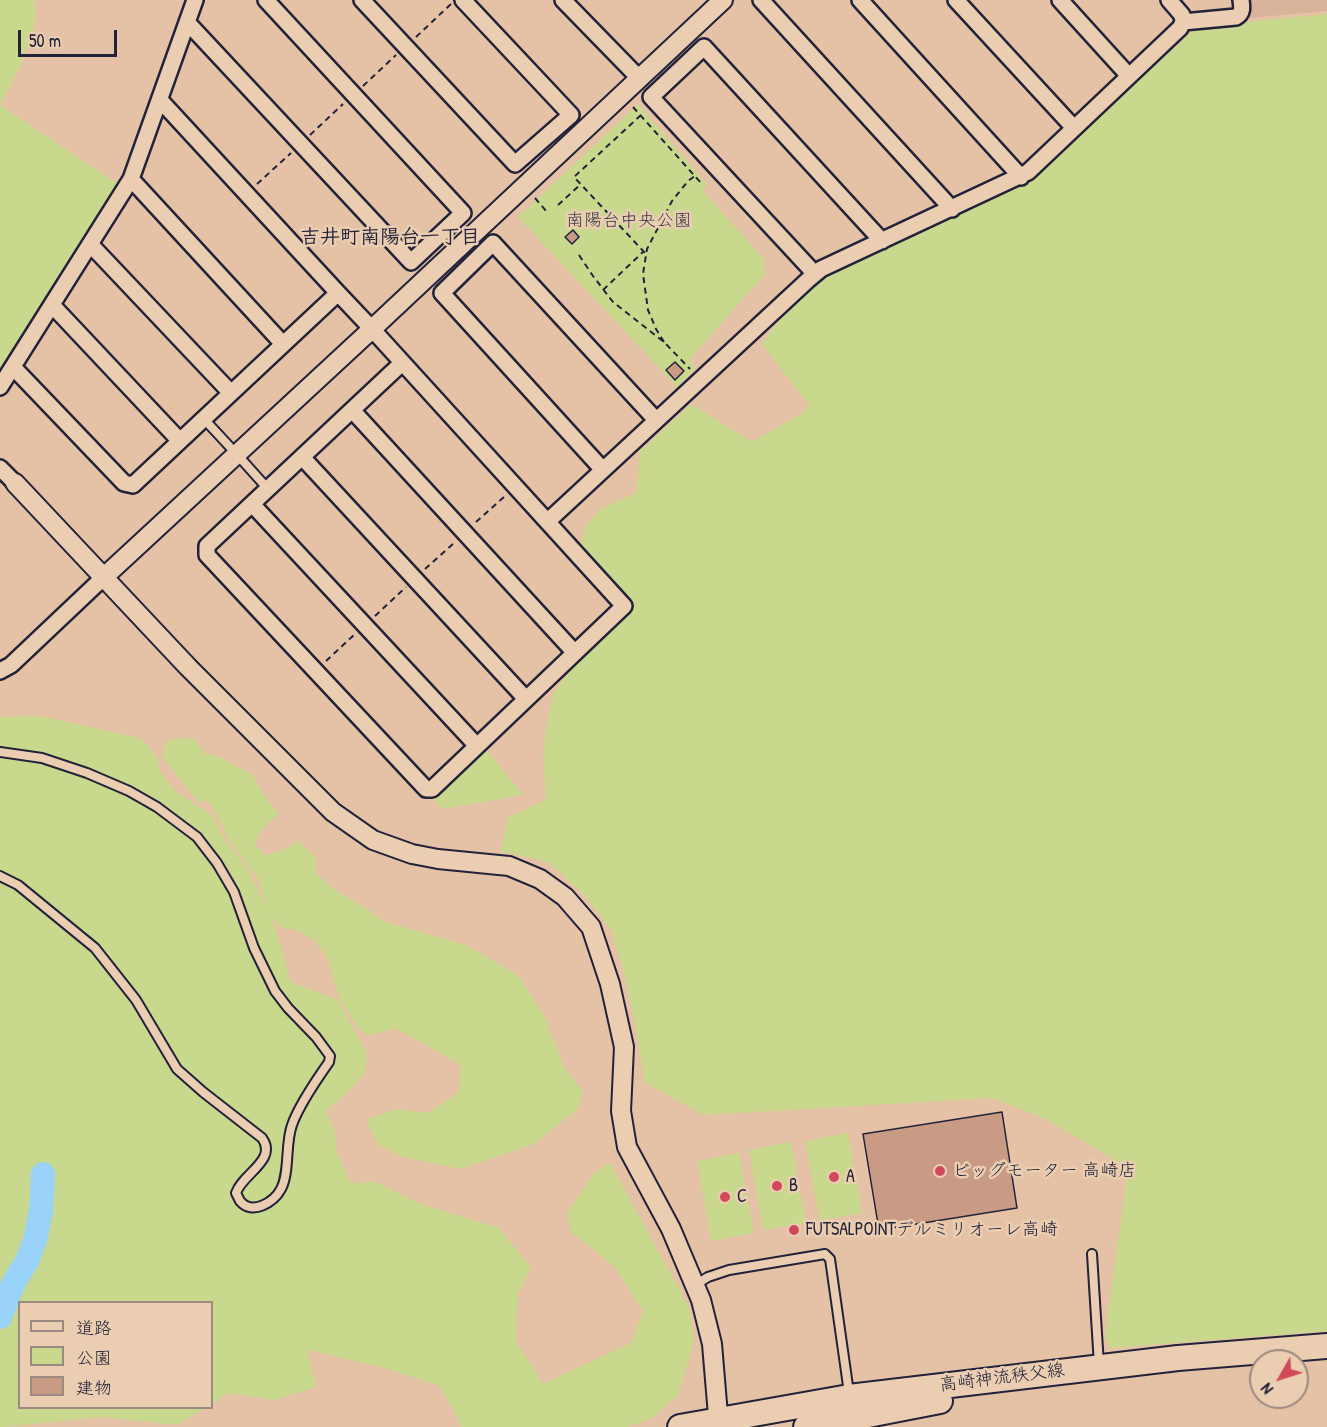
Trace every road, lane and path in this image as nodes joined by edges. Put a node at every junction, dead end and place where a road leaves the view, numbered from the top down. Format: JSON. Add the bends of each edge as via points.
{"nodes":[{"id":1,"x":195,"y":0,"type":"edge"},
{"id":2,"x":266,"y":0,"type":"edge"},
{"id":3,"x":362,"y":0,"type":"edge"},
{"id":4,"x":463,"y":0,"type":"edge"},
{"id":5,"x":563,"y":0,"type":"edge"},
{"id":6,"x":723,"y":0,"type":"edge"},
{"id":7,"x":761,"y":0,"type":"edge"},
{"id":8,"x":860,"y":0,"type":"edge"},
{"id":9,"x":956,"y":0,"type":"edge"},
{"id":10,"x":1060,"y":0,"type":"edge"},
{"id":11,"x":1169,"y":0,"type":"edge"},
{"id":12,"x":1241,"y":0,"type":"edge"},
{"id":13,"x":187,"y":22,"type":"junction"},
{"id":14,"x":1183,"y":22,"type":"junction"},
{"id":15,"x":1129,"y":76,"type":"junction"},
{"id":16,"x":639,"y":78,"type":"junction"},
{"id":17,"x":160,"y":100,"type":"junction"},
{"id":18,"x":630,"y":103,"type":"dead end"},
{"id":19,"x":641,"y":115,"type":"junction"},
{"id":20,"x":1074,"y":128,"type":"junction"},
{"id":21,"x":695,"y":176,"type":"junction"},
{"id":22,"x":1021,"y":177,"type":"junction"},
{"id":23,"x":130,"y":180,"type":"junction"},
{"id":24,"x":701,"y":183,"type":"dead end"},
{"id":25,"x":581,"y":184,"type":"junction"},
{"id":26,"x":532,"y":195,"type":"dead end"},
{"id":27,"x":558,"y":204,"type":"dead end"},
{"id":28,"x":952,"y":209,"type":"junction"},
{"id":29,"x":547,"y":212,"type":"dead end"},
{"id":30,"x":882,"y":241,"type":"junction"},
{"id":31,"x":90,"y":243,"type":"junction"},
{"id":32,"x":645,"y":253,"type":"junction"},
{"id":33,"x":579,"y":255,"type":"dead end"},
{"id":34,"x":815,"y":274,"type":"junction"},
{"id":35,"x":603,"y":290,"type":"junction"},
{"id":36,"x":338,"y":293,"type":"junction"},
{"id":37,"x":52,"y":305,"type":"junction"},
{"id":38,"x":372,"y":329,"type":"junction"},
{"id":39,"x":664,"y":342,"type":"junction"},
{"id":40,"x":283,"y":344,"type":"junction"},
{"id":41,"x":402,"y":363,"type":"junction"},
{"id":42,"x":13,"y":366,"type":"junction"},
{"id":43,"x":700,"y":380,"type":"junction"},
{"id":44,"x":0,"y":387,"type":"edge"},
{"id":45,"x":231,"y":393,"type":"junction"},
{"id":46,"x":352,"y":410,"type":"junction"},
{"id":47,"x":204,"y":418,"type":"junction"},
{"id":48,"x":656,"y":420,"type":"junction"},
{"id":49,"x":180,"y":441,"type":"junction"},
{"id":50,"x":230,"y":447,"type":"dead end"},
{"id":51,"x":302,"y":457,"type":"junction"},
{"id":52,"x":242,"y":460,"type":"dead end"},
{"id":53,"x":0,"y":468,"type":"edge"},
{"id":54,"x":603,"y":470,"type":"junction"},
{"id":55,"x":15,"y":483,"type":"joint"},
{"id":56,"x":268,"y":489,"type":"junction"},
{"id":57,"x":252,"y":504,"type":"junction"},
{"id":58,"x":548,"y":521,"type":"junction"},
{"id":59,"x":104,"y":577,"type":"junction"},
{"id":60,"x":575,"y":653,"type":"junction"},
{"id":61,"x":0,"y":671,"type":"edge"},
{"id":62,"x":526,"y":699,"type":"junction"},
{"id":63,"x":477,"y":746,"type":"junction"},
{"id":64,"x":0,"y":752,"type":"edge"},
{"id":65,"x":0,"y":876,"type":"edge"},
{"id":66,"x":1092,"y":1254,"type":"dead end"},
{"id":67,"x":695,"y":1285,"type":"junction"},
{"id":68,"x":1327,"y":1347,"type":"edge"},
{"id":69,"x":1327,"y":1361,"type":"edge"},
{"id":70,"x":1309,"y":1363,"type":"edge"},
{"id":71,"x":1100,"y":1367,"type":"junction"},
{"id":72,"x":1249,"y":1368,"type":"edge"},
{"id":73,"x":849,"y":1397,"type":"junction"},
{"id":74,"x":718,"y":1424,"type":"edge"},
{"id":75,"x":680,"y":1427,"type":"edge"},
{"id":76,"x":806,"y":1427,"type":"edge"}],
"edges":[{"from":1,"to":13,"type":"street"},
{"from":2,"to":13,"type":"street","via":[[464,213],[411,262]]},
{"from":3,"to":4,"type":"street","via":[[515,164],[571,115]]},
{"from":5,"to":16,"type":"street"},
{"from":6,"to":16,"type":"street"},
{"from":7,"to":28,"type":"street"},
{"from":8,"to":22,"type":"street"},
{"from":9,"to":20,"type":"street"},
{"from":10,"to":15,"type":"street"},
{"from":11,"to":14,"type":"street"},
{"from":12,"to":14,"type":"street","via":[[1242,10],[1236,17]]},
{"from":13,"to":17,"type":"street"},
{"from":14,"to":15,"type":"street"},
{"from":15,"to":20,"type":"street"},
{"from":16,"to":38,"type":"street"},
{"from":17,"to":23,"type":"street"},
{"from":17,"to":36,"type":"street"},
{"from":18,"to":19,"type":"path"},
{"from":19,"to":21,"type":"path"},
{"from":19,"to":25,"type":"path","via":[[574,177]]},
{"from":20,"to":22,"type":"street"},
{"from":21,"to":24,"type":"path"},
{"from":21,"to":32,"type":"path","via":[[672,201]]},
{"from":22,"to":28,"type":"street"},
{"from":23,"to":31,"type":"street"},
{"from":23,"to":40,"type":"street"},
{"from":25,"to":27,"type":"path"},
{"from":25,"to":32,"type":"path"},
{"from":26,"to":29,"type":"path"},
{"from":28,"to":30,"type":"street"},
{"from":30,"to":34,"type":"street"},
{"from":30,"to":34,"type":"street","via":[[705,47],[651,97]]},
{"from":31,"to":37,"type":"street"},
{"from":31,"to":45,"type":"street"},
{"from":32,"to":35,"type":"path"},
{"from":32,"to":39,"type":"path","via":[[648,310]]},
{"from":33,"to":35,"type":"path"},
{"from":34,"to":43,"type":"street"},
{"from":35,"to":39,"type":"path"},
{"from":36,"to":38,"type":"street"},
{"from":36,"to":40,"type":"street"},
{"from":37,"to":42,"type":"street"},
{"from":37,"to":49,"type":"street"},
{"from":38,"to":41,"type":"street"},
{"from":38,"to":59,"type":"street"},
{"from":39,"to":43,"type":"path"},
{"from":40,"to":45,"type":"street"},
{"from":41,"to":46,"type":"street"},
{"from":41,"to":58,"type":"street"},
{"from":42,"to":44,"type":"street"},
{"from":42,"to":49,"type":"street","via":[[124,483],[133,485]]},
{"from":43,"to":48,"type":"street"},
{"from":45,"to":47,"type":"street"},
{"from":46,"to":51,"type":"street"},
{"from":46,"to":60,"type":"street"},
{"from":47,"to":49,"type":"street"},
{"from":47,"to":50,"type":"lane"},
{"from":48,"to":54,"type":"street"},
{"from":48,"to":54,"type":"street","via":[[493,243],[442,293]]},
{"from":51,"to":56,"type":"street"},
{"from":51,"to":62,"type":"street"},
{"from":52,"to":56,"type":"lane"},
{"from":53,"to":55,"type":"street"},
{"from":54,"to":58,"type":"street"},
{"from":55,"to":59,"type":"street"},
{"from":56,"to":57,"type":"street"},
{"from":57,"to":63,"type":"street"},
{"from":57,"to":63,"type":"street","via":[[207,546],[207,555],[214,563],[426,789],[432,789]]},
{"from":58,"to":60,"type":"street","via":[[624,606]]},
{"from":59,"to":61,"type":"street"},
{"from":59,"to":67,"type":"street","via":[[333,812],[373,840],[412,854],[509,866],[540,879],[565,897],[591,927],[610,984],[624,1047],[621,1111],[627,1147],[671,1229]]},
{"from":60,"to":62,"type":"street"},
{"from":62,"to":63,"type":"street"},
{"from":64,"to":65,"type":"lane","via":[[42,758],[129,791],[197,837],[234,892],[275,991],[330,1056],[292,1126],[281,1189],[265,1206],[246,1206],[236,1193],[238,1185],[266,1152],[262,1138],[177,1069],[136,1000],[95,948],[18,885]]},
{"from":66,"to":71,"type":"lane"},
{"from":67,"to":73,"type":"lane","via":[[729,1270],[825,1254],[830,1259]]},
{"from":67,"to":74,"type":"street","via":[[712,1344]]},
{"from":68,"to":71,"type":"main road","name":"高崎神流秩父線"},
{"from":69,"to":70,"type":"main road"},
{"from":71,"to":73,"type":"main road","name":"高崎神流秩父線"},
{"from":72,"to":76,"type":"main road","name":"高崎神流秩父線","via":[[974,1394]]},
{"from":73,"to":74,"type":"main road","name":"高崎神流秩父線"},
{"from":74,"to":75,"type":"main road","name":"高崎神流秩父線"}]}
